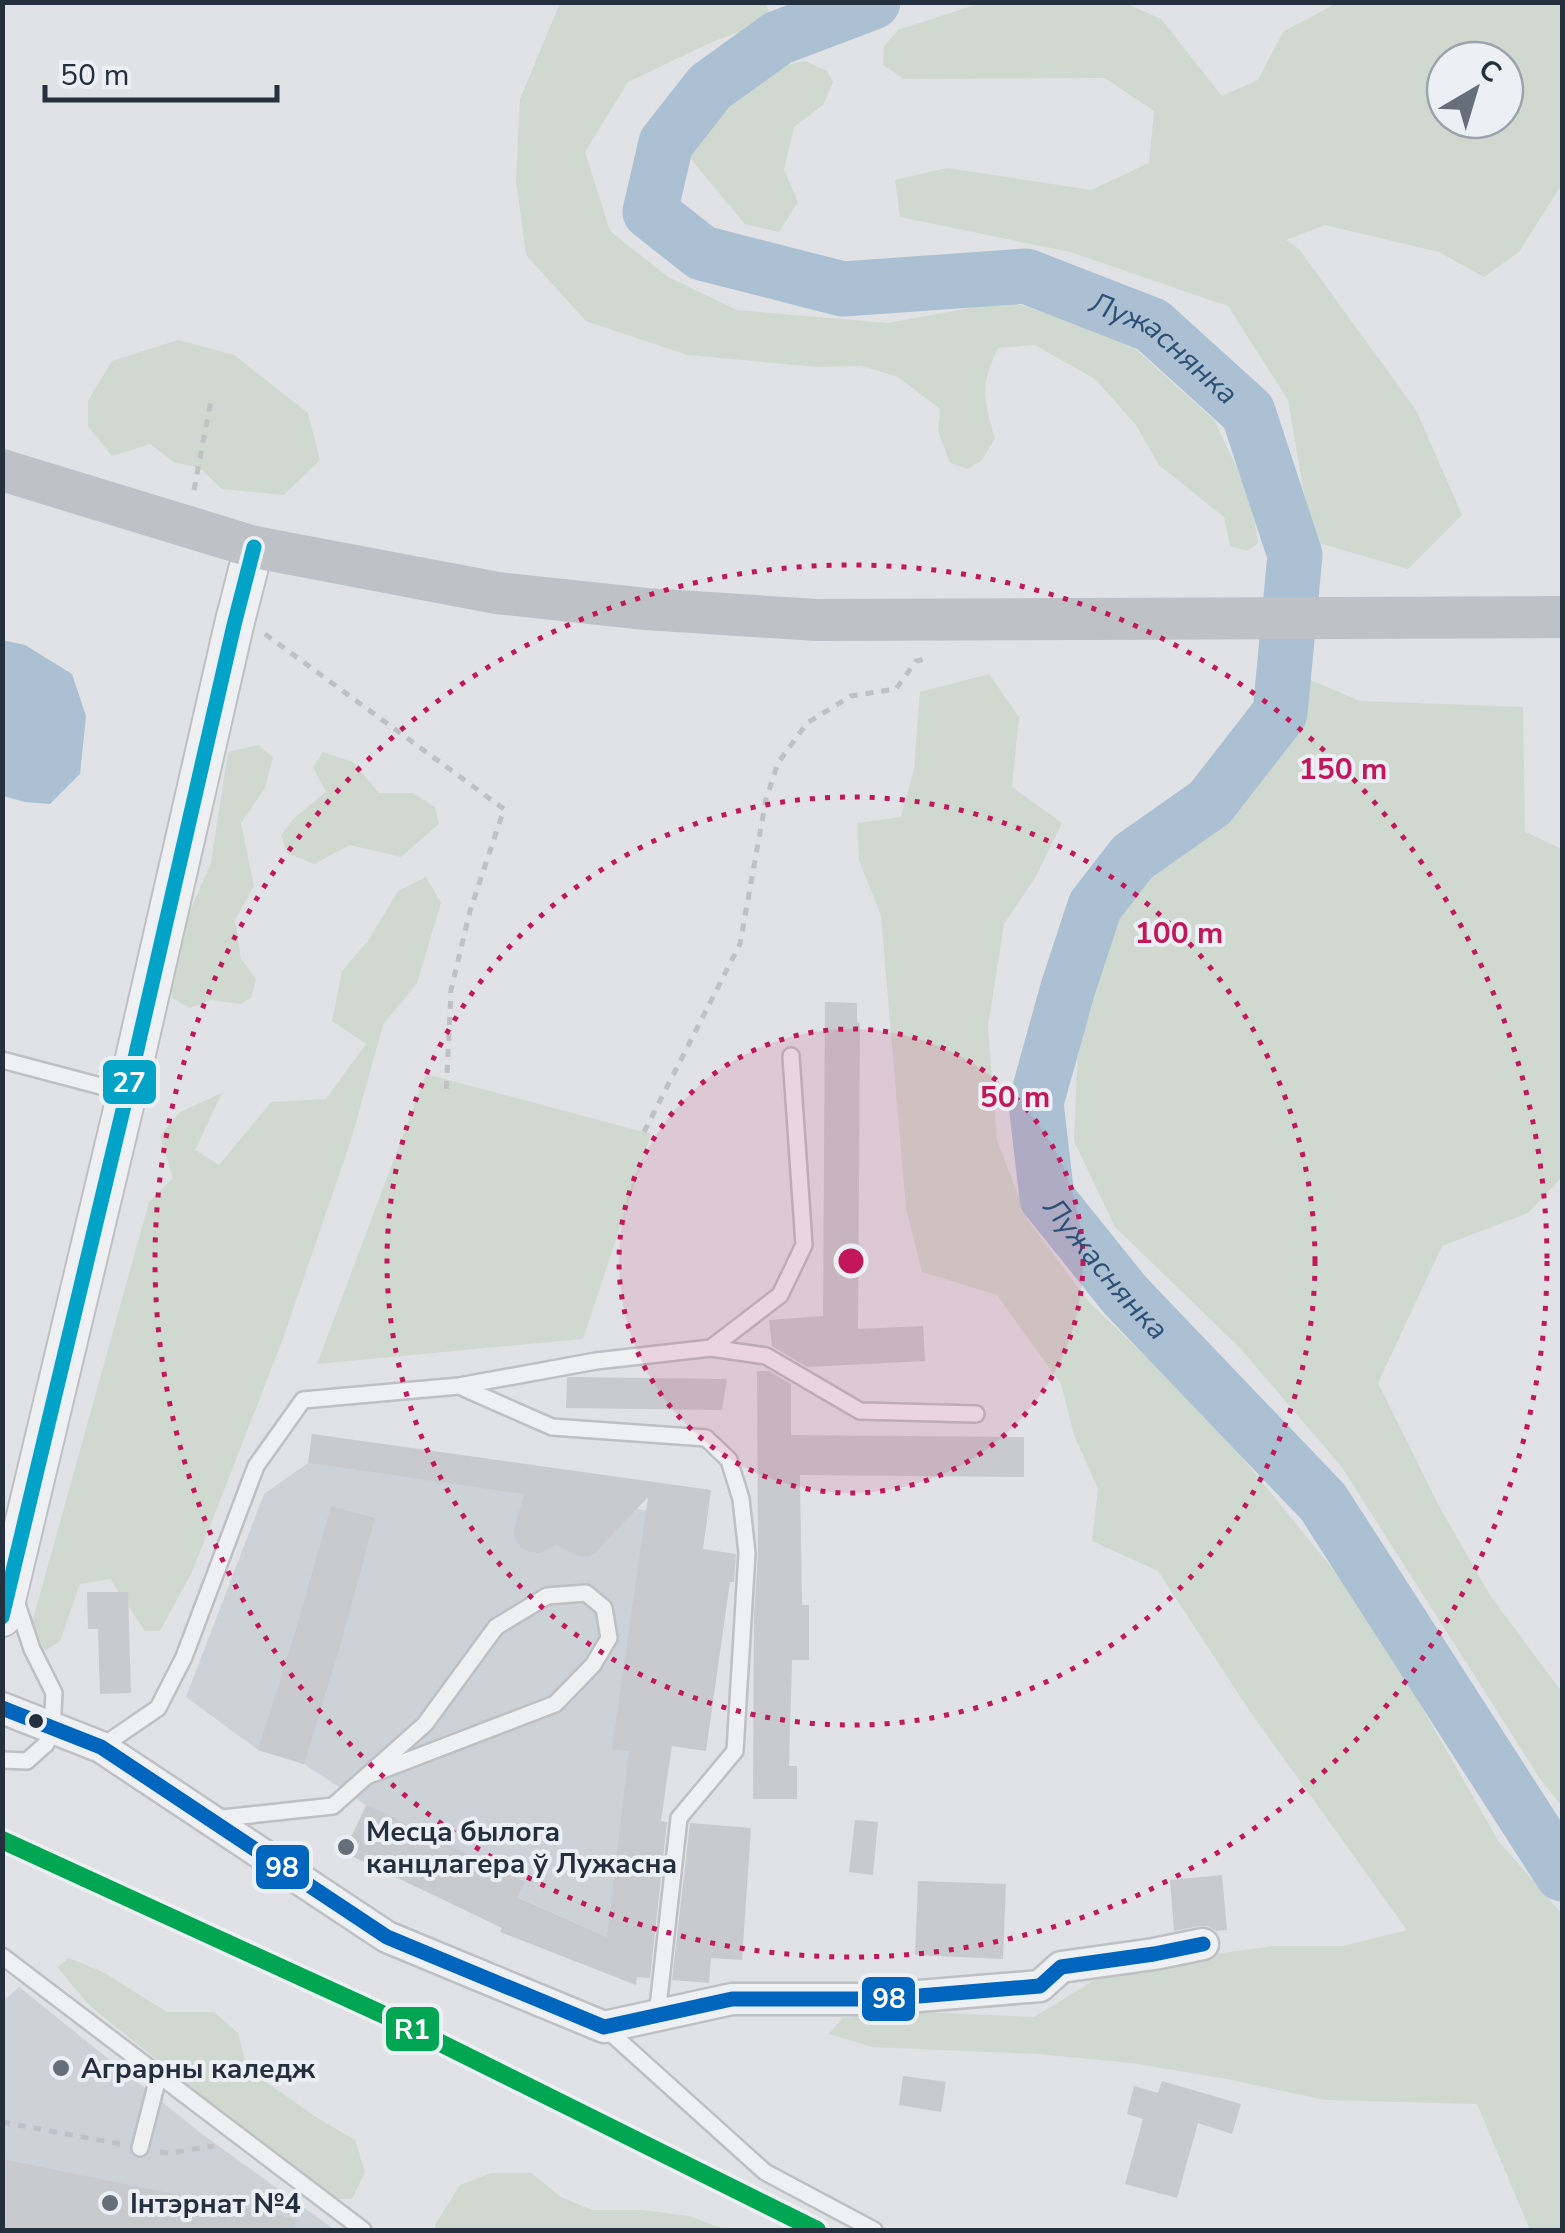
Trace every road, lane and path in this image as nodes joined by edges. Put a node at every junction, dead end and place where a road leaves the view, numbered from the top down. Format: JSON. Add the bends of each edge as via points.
{"nodes":[{"id":1,"x":211,"y":400,"type":"dead end"},
{"id":2,"x":2,"y":470,"type":"edge"},
{"id":3,"x":194,"y":493,"type":"dead end"},
{"id":4,"x":254,"y":547,"type":"junction"},
{"id":5,"x":1562,"y":617,"type":"edge"},
{"id":6,"x":234,"y":624,"type":"junction"},
{"id":7,"x":941,"y":656,"type":"dead end"},
{"id":8,"x":791,"y":1056,"type":"dead end"},
{"id":9,"x":2,"y":1060,"type":"edge"},
{"id":10,"x":127,"y":1093,"type":"junction"},
{"id":11,"x":446,"y":1097,"type":"dead end"},
{"id":12,"x":644,"y":1132,"type":"dead end"},
{"id":13,"x":711,"y":1348,"type":"junction"},
{"id":14,"x":459,"y":1386,"type":"junction"},
{"id":15,"x":976,"y":1414,"type":"dead end"},
{"id":16,"x":6,"y":1600,"type":"edge"},
{"id":17,"x":2,"y":1708,"type":"edge"},
{"id":18,"x":52,"y":1730,"type":"junction"},
{"id":19,"x":101,"y":1747,"type":"junction"},
{"id":20,"x":2,"y":1760,"type":"edge"},
{"id":21,"x":367,"y":1776,"type":"junction"},
{"id":22,"x":210,"y":1819,"type":"junction"},
{"id":23,"x":1203,"y":1944,"type":"dead end"},
{"id":24,"x":6,"y":1964,"type":"edge"},
{"id":25,"x":657,"y":2016,"type":"junction"},
{"id":26,"x":604,"y":2027,"type":"junction"},
{"id":27,"x":159,"y":2074,"type":"junction"},
{"id":28,"x":140,"y":2148,"type":"dead end"},
{"id":29,"x":355,"y":2228,"type":"edge"},
{"id":30,"x":874,"y":2230,"type":"edge"}],
"edges":[{"from":1,"to":3,"type":"path"},
{"from":2,"to":4,"type":"main road"},
{"from":4,"to":5,"type":"main road","via":[[498,593],[817,620]]},
{"from":4,"to":6,"type":"street"},
{"from":6,"to":10,"type":"street"},
{"from":6,"to":11,"type":"path","via":[[269,634],[504,809],[451,990]]},
{"from":7,"to":12,"type":"path","via":[[916,661],[896,689],[850,696],[807,723],[778,763],[740,944]]},
{"from":8,"to":13,"type":"lane","via":[[804,1245],[780,1295]]},
{"from":9,"to":10,"type":"lane"},
{"from":10,"to":16,"type":"street"},
{"from":13,"to":14,"type":"lane"},
{"from":13,"to":15,"type":"lane","via":[[766,1356],[860,1411]]},
{"from":14,"to":19,"type":"lane","via":[[303,1400],[256,1466],[158,1708]]},
{"from":14,"to":25,"type":"lane","via":[[552,1426],[706,1438],[729,1460],[747,1553],[735,1751],[679,1818]]},
{"from":16,"to":18,"type":"lane","via":[[54,1693]]},
{"from":17,"to":18,"type":"street"},
{"from":18,"to":19,"type":"street"},
{"from":18,"to":20,"type":"lane","via":[[27,1760]]},
{"from":19,"to":22,"type":"street"},
{"from":21,"to":21,"type":"lane","via":[[425,1724],[496,1626],[547,1596],[586,1594],[604,1608],[610,1638],[555,1704]]},
{"from":21,"to":22,"type":"lane","via":[[332,1806]]},
{"from":22,"to":26,"type":"street","via":[[387,1937]]},
{"from":23,"to":25,"type":"street","via":[[1061,1966],[1040,1986],[883,1999],[732,2000]]},
{"from":24,"to":27,"type":"lane"},
{"from":25,"to":26,"type":"street"},
{"from":26,"to":30,"type":"lane","via":[[765,2172]]},
{"from":27,"to":28,"type":"lane"},
{"from":27,"to":29,"type":"lane"}]}
